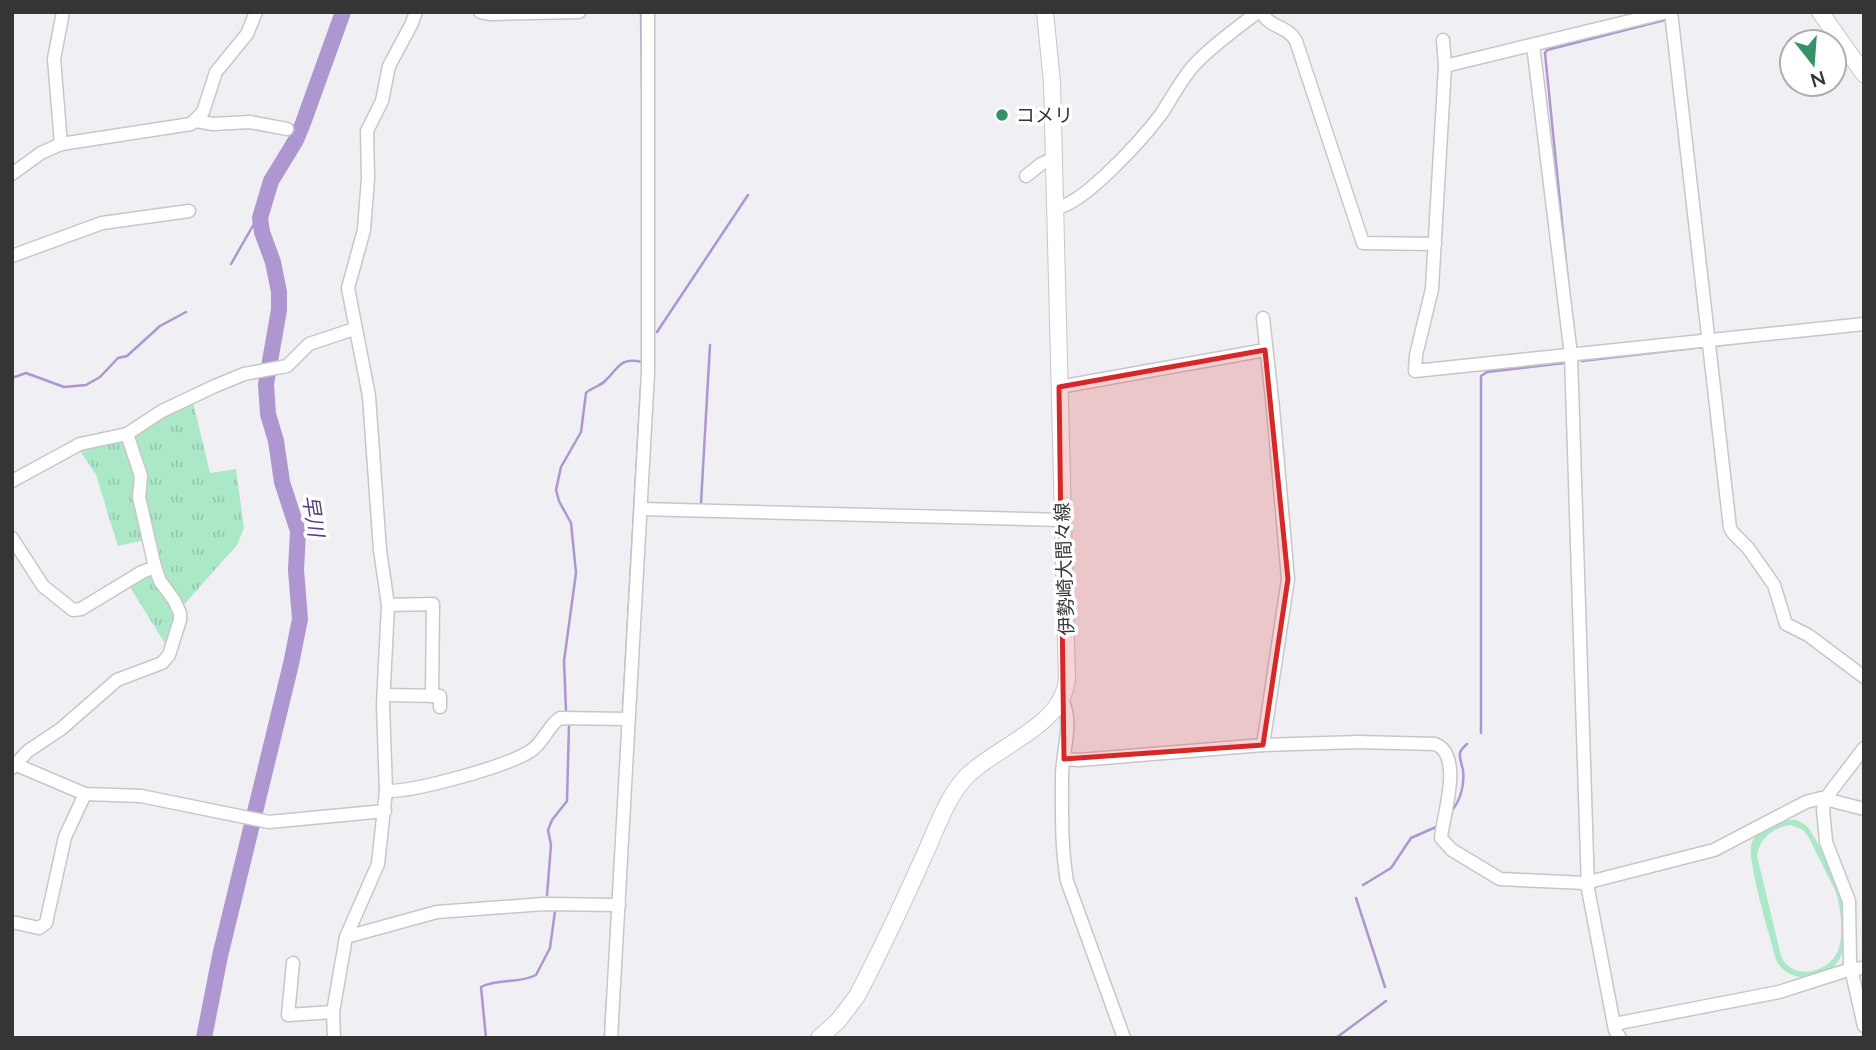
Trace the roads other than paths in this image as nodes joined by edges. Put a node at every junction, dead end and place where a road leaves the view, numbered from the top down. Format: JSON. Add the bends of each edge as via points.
{"nodes":[{"id":1,"x":63,"y":12,"type":"edge"},
{"id":2,"x":256,"y":12,"type":"edge"},
{"id":3,"x":416,"y":12,"type":"edge"},
{"id":4,"x":480,"y":12,"type":"edge"},
{"id":5,"x":579,"y":12,"type":"edge"},
{"id":6,"x":648,"y":12,"type":"edge"},
{"id":7,"x":1045,"y":12,"type":"edge"},
{"id":8,"x":1260,"y":12,"type":"edge"},
{"id":9,"x":1669,"y":12,"type":"edge"},
{"id":10,"x":1820,"y":12,"type":"edge"},
{"id":11,"x":1443,"y":40,"type":"dead end"},
{"id":12,"x":1533,"y":45,"type":"junction"},
{"id":13,"x":1445,"y":66,"type":"junction"},
{"id":14,"x":1864,"y":74,"type":"edge"},
{"id":15,"x":196,"y":121,"type":"junction"},
{"id":16,"x":287,"y":129,"type":"dead end"},
{"id":17,"x":61,"y":145,"type":"junction"},
{"id":18,"x":1053,"y":159,"type":"junction"},
{"id":19,"x":12,"y":174,"type":"edge"},
{"id":20,"x":1026,"y":176,"type":"dead end"},
{"id":21,"x":1055,"y":208,"type":"junction"},
{"id":22,"x":189,"y":211,"type":"dead end"},
{"id":23,"x":1436,"y":244,"type":"junction"},
{"id":24,"x":12,"y":256,"type":"edge"},
{"id":25,"x":1263,"y":318,"type":"dead end"},
{"id":26,"x":1864,"y":324,"type":"edge"},
{"id":27,"x":354,"y":329,"type":"junction"},
{"id":28,"x":1709,"y":341,"type":"junction"},
{"id":29,"x":1265,"y":350,"type":"junction"},
{"id":30,"x":1571,"y":355,"type":"junction"},
{"id":31,"x":1059,"y":387,"type":"junction"},
{"id":32,"x":127,"y":434,"type":"junction"},
{"id":33,"x":12,"y":481,"type":"edge"},
{"id":34,"x":641,"y":509,"type":"junction"},
{"id":35,"x":1062,"y":520,"type":"junction"},
{"id":36,"x":12,"y":538,"type":"edge"},
{"id":37,"x":155,"y":567,"type":"junction"},
{"id":38,"x":388,"y":606,"type":"junction"},
{"id":39,"x":1864,"y":677,"type":"edge"},
{"id":40,"x":384,"y":695,"type":"junction"},
{"id":41,"x":1062,"y":700,"type":"junction"},
{"id":42,"x":628,"y":719,"type":"junction"},
{"id":43,"x":1263,"y":745,"type":"junction"},
{"id":44,"x":1864,"y":748,"type":"edge"},
{"id":45,"x":1064,"y":758,"type":"junction"},
{"id":46,"x":13,"y":765,"type":"edge"},
{"id":47,"x":386,"y":791,"type":"junction"},
{"id":48,"x":85,"y":794,"type":"junction"},
{"id":49,"x":1825,"y":799,"type":"junction"},
{"id":50,"x":1864,"y":809,"type":"edge"},
{"id":51,"x":385,"y":811,"type":"junction"},
{"id":52,"x":1588,"y":883,"type":"junction"},
{"id":53,"x":619,"y":905,"type":"junction"},
{"id":54,"x":12,"y":922,"type":"edge"},
{"id":55,"x":346,"y":937,"type":"junction"},
{"id":56,"x":293,"y":962,"type":"dead end"},
{"id":57,"x":1857,"y":968,"type":"edge"},
{"id":58,"x":333,"y":1012,"type":"junction"},
{"id":59,"x":1864,"y":1026,"type":"edge"},
{"id":60,"x":1616,"y":1034,"type":"edge"},
{"id":61,"x":334,"y":1038,"type":"edge"},
{"id":62,"x":611,"y":1038,"type":"edge"},
{"id":63,"x":819,"y":1038,"type":"edge"},
{"id":64,"x":1124,"y":1038,"type":"edge"}],
"edges":[{"from":1,"to":17,"type":"street","via":[[54,59]]},
{"from":2,"to":15,"type":"street","via":[[247,34],[216,72]]},
{"from":3,"to":27,"type":"street","via":[[389,66],[382,100],[367,131],[364,230],[348,288]]},
{"from":4,"to":5,"type":"street"},
{"from":6,"to":34,"type":"street","via":[[648,373]]},
{"from":7,"to":18,"type":"main road","name":"伊勢崎大間々線","via":[[1052,74]]},
{"from":8,"to":21,"type":"street","via":[[1195,64],[1150,128],[1104,176],[1068,204]]},
{"from":8,"to":23,"type":"street","via":[[1296,41],[1363,243]]},
{"from":9,"to":12,"type":"street"},
{"from":9,"to":28,"type":"street"},
{"from":10,"to":14,"type":"main road"},
{"from":11,"to":13,"type":"street"},
{"from":12,"to":13,"type":"street"},
{"from":12,"to":30,"type":"street"},
{"from":13,"to":23,"type":"street"},
{"from":15,"to":16,"type":"street","via":[[256,122]]},
{"from":15,"to":17,"type":"street"},
{"from":17,"to":19,"type":"street"},
{"from":18,"to":20,"type":"street"},
{"from":18,"to":21,"type":"main road","name":"伊勢崎大間々線"},
{"from":21,"to":31,"type":"main road","name":"伊勢崎大間々線"},
{"from":22,"to":24,"type":"street","via":[[102,223]]},
{"from":23,"to":30,"type":"street","via":[[1433,289],[1415,371]]},
{"from":25,"to":29,"type":"street"},
{"from":26,"to":28,"type":"street"},
{"from":27,"to":32,"type":"street","via":[[309,344],[283,367],[222,383],[147,419]]},
{"from":27,"to":38,"type":"street","via":[[369,396]]},
{"from":28,"to":30,"type":"street"},
{"from":28,"to":39,"type":"street","via":[[1733,533],[1774,585],[1786,624]]},
{"from":29,"to":31,"type":"street"},
{"from":29,"to":43,"type":"street","via":[[1288,579]]},
{"from":30,"to":52,"type":"street"},
{"from":31,"to":35,"type":"main road","name":"伊勢崎大間々線"},
{"from":32,"to":33,"type":"street","via":[[80,444]]},
{"from":32,"to":37,"type":"street","via":[[141,476],[139,497]]},
{"from":34,"to":35,"type":"street"},
{"from":34,"to":42,"type":"street"},
{"from":35,"to":41,"type":"main road","name":"伊勢崎大間々線","via":[[1068,679]]},
{"from":36,"to":37,"type":"street","via":[[43,586],[77,611]]},
{"from":37,"to":46,"type":"street","via":[[180,613],[166,659],[117,680]]},
{"from":38,"to":40,"type":"street"},
{"from":38,"to":40,"type":"street","via":[[433,604],[436,701]]},
{"from":40,"to":47,"type":"street"},
{"from":41,"to":45,"type":"street","via":[[1067,720]]},
{"from":41,"to":63,"type":"main road","via":[[1046,719],[961,783],[857,996]]},
{"from":42,"to":47,"type":"street","via":[[560,718],[544,740],[514,759],[423,787]]},
{"from":42,"to":53,"type":"street"},
{"from":43,"to":45,"type":"street"},
{"from":43,"to":52,"type":"street","via":[[1420,742],[1441,747],[1448,758],[1450,779],[1441,838],[1452,850],[1500,879]]},
{"from":44,"to":49,"type":"street"},
{"from":45,"to":64,"type":"street","via":[[1067,881]]},
{"from":46,"to":48,"type":"street"},
{"from":47,"to":51,"type":"street"},
{"from":48,"to":51,"type":"street","via":[[141,796],[273,822]]},
{"from":48,"to":54,"type":"street","via":[[65,837],[46,923],[39,928]]},
{"from":49,"to":50,"type":"street"},
{"from":49,"to":52,"type":"street","via":[[1806,802],[1714,850]]},
{"from":49,"to":57,"type":"street","via":[[1826,842],[1850,906]]},
{"from":51,"to":55,"type":"street","via":[[378,864]]},
{"from":52,"to":60,"type":"street"},
{"from":53,"to":55,"type":"street","via":[[544,904],[437,912]]},
{"from":53,"to":62,"type":"street"},
{"from":55,"to":58,"type":"street"},
{"from":56,"to":58,"type":"street","via":[[288,1015]]},
{"from":57,"to":59,"type":"street"},
{"from":57,"to":60,"type":"street"},
{"from":58,"to":61,"type":"street"}]}
